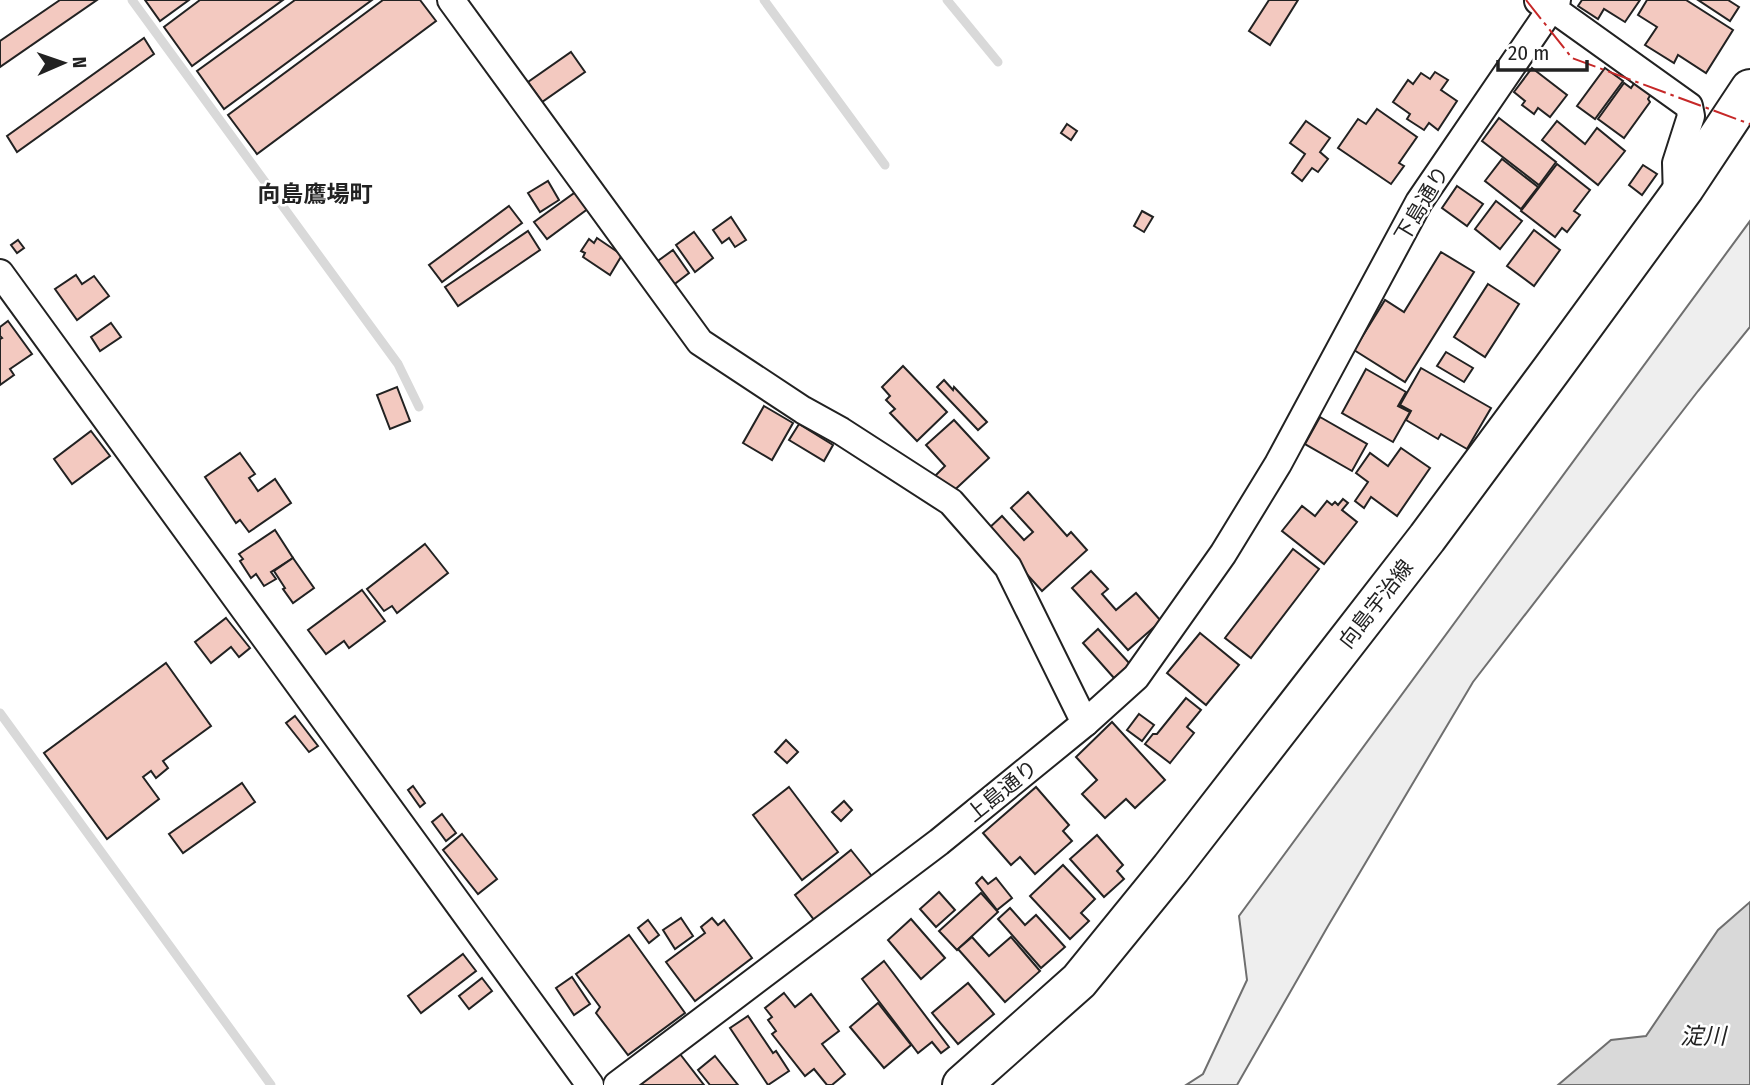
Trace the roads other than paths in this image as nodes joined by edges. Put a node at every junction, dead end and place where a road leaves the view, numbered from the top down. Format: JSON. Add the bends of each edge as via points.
{"nodes":[{"id":1,"x":451,"y":0,"type":"edge"},
{"id":2,"x":1548,"y":3,"type":"edge"},
{"id":3,"x":1750,"y":89,"type":"edge"},
{"id":4,"x":1677,"y":198,"type":"junction"},
{"id":5,"x":0,"y":273,"type":"edge"},
{"id":6,"x":1303,"y":419,"type":"joint"},
{"id":7,"x":1085,"y":723,"type":"junction"},
{"id":8,"x":590,"y":1085,"type":"edge"},
{"id":9,"x":617,"y":1085,"type":"edge"},
{"id":10,"x":962,"y":1085,"type":"edge"}],
"edges":[{"from":1,"to":7,"type":"street","via":[[700,342],[951,502],[1008,567]]},
{"from":2,"to":4,"type":"street","via":[[1689,106],[1691,116],[1676,163]]},
{"from":2,"to":6,"type":"street","name":"下島通り","via":[[1419,202]]},
{"from":3,"to":4,"type":"main road","name":"向島宇治線"},
{"from":4,"to":10,"type":"main road","name":"向島宇治線","via":[[1427,538],[1171,868],[1079,981]]},
{"from":5,"to":8,"type":"street"},
{"from":6,"to":7,"type":"street","name":"上島通り","via":[[1223,554],[1136,677]]},
{"from":7,"to":9,"type":"street","name":"上島通り","via":[[939,842]]}]}
